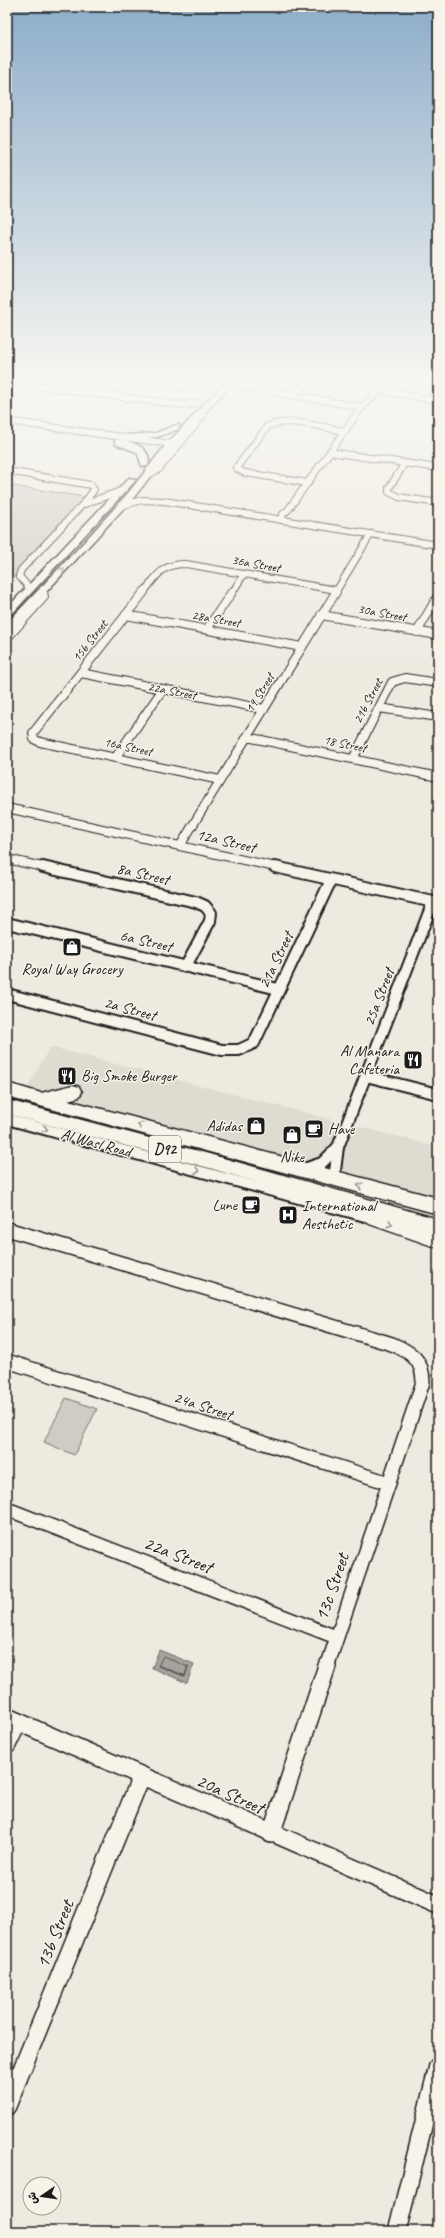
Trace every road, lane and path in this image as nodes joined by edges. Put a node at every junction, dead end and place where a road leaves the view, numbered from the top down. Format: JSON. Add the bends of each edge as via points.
{"nodes":[{"id":1,"x":64,"y":480,"type":"edge"},
{"id":2,"x":131,"y":480,"type":"edge"},
{"id":3,"x":143,"y":480,"type":"edge"},
{"id":4,"x":292,"y":480,"type":"edge"},
{"id":5,"x":310,"y":480,"type":"edge"},
{"id":6,"x":394,"y":480,"type":"edge"},
{"id":7,"x":308,"y":483,"type":"junction"},
{"id":8,"x":139,"y":485,"type":"junction"},
{"id":9,"x":123,"y":490,"type":"junction"},
{"id":10,"x":164,"y":501,"type":"junction"},
{"id":11,"x":438,"y":503,"type":"edge"},
{"id":12,"x":82,"y":505,"type":"junction"},
{"id":13,"x":121,"y":506,"type":"junction"},
{"id":14,"x":287,"y":512,"type":"junction"},
{"id":15,"x":266,"y":517,"type":"junction"},
{"id":16,"x":281,"y":520,"type":"junction"},
{"id":17,"x":298,"y":522,"type":"junction"},
{"id":18,"x":368,"y":534,"type":"junction"},
{"id":19,"x":438,"y":545,"type":"edge"},
{"id":20,"x":172,"y":564,"type":"joint"},
{"id":21,"x":244,"y":574,"type":"junction"},
{"id":22,"x":30,"y":589,"type":"junction"},
{"id":23,"x":43,"y":589,"type":"junction"},
{"id":24,"x":336,"y":590,"type":"junction"},
{"id":25,"x":438,"y":596,"type":"edge"},
{"id":26,"x":20,"y":600,"type":"junction"},
{"id":27,"x":7,"y":609,"type":"edge"},
{"id":28,"x":7,"y":614,"type":"edge"},
{"id":29,"x":126,"y":615,"type":"junction"},
{"id":30,"x":321,"y":615,"type":"junction"},
{"id":31,"x":7,"y":629,"type":"edge"},
{"id":32,"x":207,"y":629,"type":"junction"},
{"id":33,"x":417,"y":632,"type":"junction"},
{"id":34,"x":438,"y":635,"type":"edge"},
{"id":35,"x":7,"y":638,"type":"edge"},
{"id":36,"x":302,"y":647,"type":"junction"},
{"id":37,"x":81,"y":673,"type":"junction"},
{"id":38,"x":438,"y":684,"type":"edge"},
{"id":39,"x":163,"y":689,"type":"junction"},
{"id":40,"x":264,"y":708,"type":"junction"},
{"id":41,"x":379,"y":708,"type":"junction"},
{"id":42,"x":438,"y":718,"type":"edge"},
{"id":43,"x":32,"y":737,"type":"joint"},
{"id":44,"x":247,"y":737,"type":"junction"},
{"id":45,"x":115,"y":758,"type":"junction"},
{"id":46,"x":353,"y":759,"type":"junction"},
{"id":47,"x":438,"y":777,"type":"edge"},
{"id":48,"x":220,"y":780,"type":"junction"},
{"id":49,"x":7,"y":808,"type":"edge"},
{"id":50,"x":180,"y":846,"type":"junction"},
{"id":51,"x":7,"y":859,"type":"edge"},
{"id":52,"x":331,"y":880,"type":"junction"},
{"id":53,"x":436,"y":903,"type":"edge"},
{"id":54,"x":7,"y":923,"type":"edge"},
{"id":55,"x":186,"y":966,"type":"junction"},
{"id":56,"x":278,"y":989,"type":"junction"},
{"id":57,"x":7,"y":994,"type":"edge"},
{"id":58,"x":244,"y":1049,"type":"joint"},
{"id":59,"x":366,"y":1076,"type":"junction"},
{"id":60,"x":7,"y":1090,"type":"edge"},
{"id":61,"x":73,"y":1092,"type":"dead end"},
{"id":62,"x":438,"y":1094,"type":"edge"},
{"id":63,"x":41,"y":1099,"type":"junction"},
{"id":64,"x":7,"y":1107,"type":"edge"},
{"id":65,"x":7,"y":1119,"type":"edge"},
{"id":66,"x":338,"y":1147,"type":"junction"},
{"id":67,"x":209,"y":1161,"type":"junction"},
{"id":68,"x":299,"y":1169,"type":"junction"},
{"id":69,"x":334,"y":1179,"type":"junction"},
{"id":70,"x":438,"y":1206,"type":"edge"},
{"id":71,"x":438,"y":1227,"type":"edge"},
{"id":72,"x":7,"y":1229,"type":"edge"},
{"id":73,"x":438,"y":1240,"type":"edge"},
{"id":74,"x":7,"y":1361,"type":"edge"},
{"id":75,"x":389,"y":1483,"type":"junction"},
{"id":76,"x":8,"y":1511,"type":"edge"},
{"id":77,"x":336,"y":1637,"type":"junction"},
{"id":78,"x":12,"y":1720,"type":"edge"},
{"id":79,"x":7,"y":1746,"type":"edge"},
{"id":80,"x":141,"y":1777,"type":"junction"},
{"id":81,"x":271,"y":1834,"type":"junction"},
{"id":82,"x":438,"y":1905,"type":"edge"},
{"id":83,"x":438,"y":2066,"type":"edge"},
{"id":84,"x":12,"y":2076,"type":"edge"},
{"id":85,"x":7,"y":2106,"type":"edge"},
{"id":86,"x":397,"y":2231,"type":"edge"}],
"edges":[{"from":1,"to":12,"type":"street","via":[[86,484],[94,489]]},
{"from":2,"to":9,"type":"street"},
{"from":3,"to":8,"type":"street"},
{"from":4,"to":7,"type":"street"},
{"from":5,"to":7,"type":"street"},
{"from":6,"to":11,"type":"street","via":[[389,492],[399,497]]},
{"from":7,"to":14,"type":"street"},
{"from":8,"to":10,"type":"street","via":[[145,494]]},
{"from":8,"to":13,"type":"street"},
{"from":9,"to":12,"type":"street"},
{"from":9,"to":22,"type":"street"},
{"from":10,"to":13,"type":"street","via":[[142,500]]},
{"from":10,"to":15,"type":"street"},
{"from":12,"to":22,"type":"street","via":[[20,570],[19,576]]},
{"from":23,"to":13,"type":"street","one_way":true},
{"from":14,"to":15,"type":"street"},
{"from":14,"to":16,"type":"street"},
{"from":14,"to":17,"type":"street"},
{"from":15,"to":16,"type":"street"},
{"from":16,"to":17,"type":"street"},
{"from":17,"to":18,"type":"street"},
{"from":18,"to":19,"type":"street"},
{"from":18,"to":24,"type":"street","name":"19 Street"},
{"from":20,"to":21,"type":"street","name":"36a Street"},
{"from":20,"to":29,"type":"street","name":"15b Street","via":[[162,569]]},
{"from":21,"to":24,"type":"street","name":"36a Street"},
{"from":21,"to":32,"type":"street"},
{"from":22,"to":26,"type":"street"},
{"from":23,"to":31,"type":"street"},
{"from":23,"to":35,"type":"street","via":[[44,597]]},
{"from":24,"to":30,"type":"street","name":"19 Street"},
{"from":25,"to":33,"type":"street"},
{"from":26,"to":27,"type":"street"},
{"from":26,"to":28,"type":"street"},
{"from":29,"to":32,"type":"street","name":"28a Street"},
{"from":29,"to":37,"type":"street","name":"15b Street"},
{"from":30,"to":33,"type":"street","name":"30a Street"},
{"from":30,"to":36,"type":"street","name":"19 Street"},
{"from":32,"to":36,"type":"street","name":"28a Street"},
{"from":33,"to":34,"type":"street","name":"30a Street"},
{"from":36,"to":40,"type":"street","name":"19 Street"},
{"from":37,"to":39,"type":"street","name":"22a Street"},
{"from":37,"to":43,"type":"street","name":"15b Street","via":[[34,731]]},
{"from":38,"to":41,"type":"street","name":"21b Street","via":[[408,678],[398,679],[391,684]]},
{"from":39,"to":40,"type":"street","name":"22a Street"},
{"from":39,"to":45,"type":"street"},
{"from":40,"to":44,"type":"street","name":"19 Street"},
{"from":41,"to":42,"type":"street"},
{"from":41,"to":46,"type":"street","name":"21b Street"},
{"from":43,"to":45,"type":"street","name":"16a Street","via":[[40,742]]},
{"from":44,"to":46,"type":"street","name":"18 Street"},
{"from":44,"to":48,"type":"street","name":"19 Street"},
{"from":45,"to":48,"type":"street","name":"16a Street"},
{"from":46,"to":47,"type":"street","name":"18 Street"},
{"from":48,"to":50,"type":"street","name":"19 Street"},
{"from":49,"to":50,"type":"street","name":"12a Street"},
{"from":50,"to":52,"type":"street","name":"12a Street"},
{"from":51,"to":55,"type":"street","name":"8a Street","via":[[205,906],[210,913],[210,921]]},
{"from":52,"to":53,"type":"street","name":"12a Street"},
{"from":52,"to":56,"type":"street","name":"21a Street"},
{"from":53,"to":59,"type":"street","name":"25a Street"},
{"from":54,"to":55,"type":"street","name":"6a Street"},
{"from":55,"to":56,"type":"street","name":"6a Street"},
{"from":56,"to":58,"type":"street","name":"21a Street","via":[[254,1043]]},
{"from":57,"to":58,"type":"street","name":"2a Street","via":[[222,1050]]},
{"from":59,"to":62,"type":"street"},
{"from":59,"to":66,"type":"street","name":"25a Street"},
{"from":60,"to":63,"type":"main road","name":"Al Wasl Road","number":"D92"},
{"from":61,"to":63,"type":"main road"},
{"from":68,"to":63,"type":"main road","name":"Al Wasl Road","number":"D92","one_way":true,"via":[[194,1135]]},
{"from":64,"to":67,"type":"main road","name":"Al Wasl Road","number":"D92"},
{"from":65,"to":73,"type":"street","name":"Al Wasl Road","one_way":true,"via":[[393,1224]]},
{"from":66,"to":68,"type":"street","name":"25a Street","via":[[322,1164]]},
{"from":66,"to":69,"type":"street","name":"25a Street"},
{"from":67,"to":69,"type":"main road","via":[[234,1162],[319,1183],[327,1183]]},
{"from":67,"to":71,"type":"main road","name":"Al Wasl Road","number":"D92"},
{"from":68,"to":69,"type":"main road","name":"Al Wasl Road","number":"D92"},
{"from":70,"to":69,"type":"main road","name":"Al Wasl Road","number":"D92","one_way":true},
{"from":72,"to":75,"type":"street","name":"13c Street","via":[[385,1342],[414,1355],[424,1373],[423,1382]]},
{"from":74,"to":75,"type":"street","name":"24a Street"},
{"from":75,"to":77,"type":"street","name":"13c Street"},
{"from":76,"to":77,"type":"street","name":"22a Street"},
{"from":77,"to":81,"type":"street","name":"13c Street"},
{"from":78,"to":79,"type":"street"},
{"from":78,"to":80,"type":"street","name":"20a Street"},
{"from":80,"to":81,"type":"street","name":"20a Street"},
{"from":80,"to":84,"type":"street","name":"13b Street"},
{"from":81,"to":82,"type":"street","name":"20a Street"},
{"from":83,"to":86,"type":"street"},
{"from":84,"to":85,"type":"street","name":"13b Street"}]}
